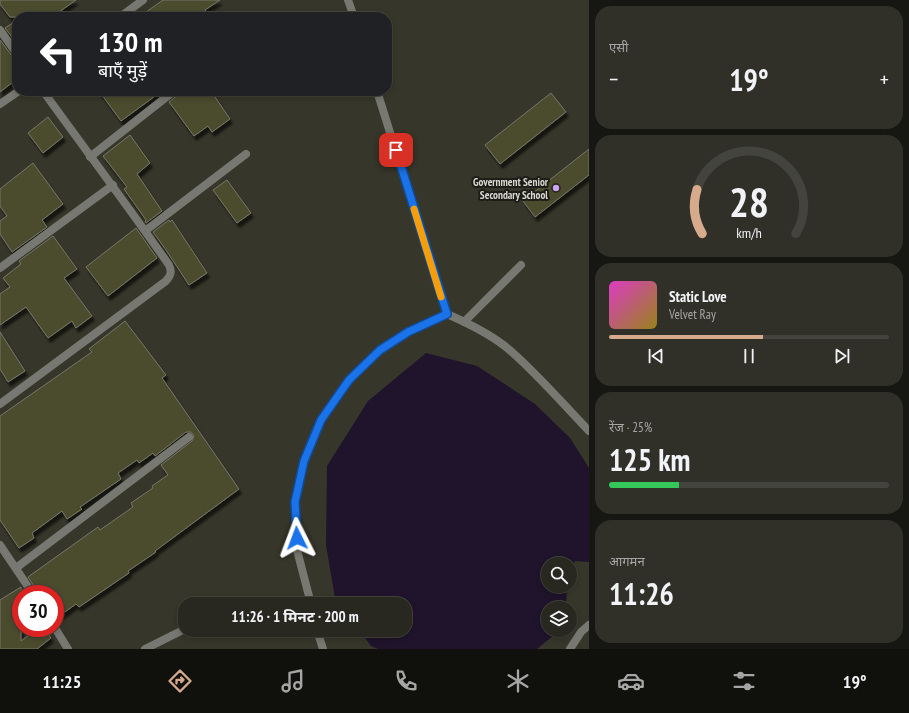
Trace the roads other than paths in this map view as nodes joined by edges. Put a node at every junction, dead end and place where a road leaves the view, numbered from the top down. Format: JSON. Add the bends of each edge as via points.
{"nodes":[{"id":1,"x":144,"y":0,"type":"edge"},
{"id":2,"x":348,"y":0,"type":"edge"},
{"id":3,"x":127,"y":12,"type":"edge"},
{"id":4,"x":352,"y":12,"type":"edge"},
{"id":5,"x":0,"y":30,"type":"edge"},
{"id":6,"x":12,"y":47,"type":"edge"},
{"id":7,"x":12,"y":96,"type":"edge"},
{"id":8,"x":47,"y":96,"type":"edge"},
{"id":9,"x":168,"y":96,"type":"edge"},
{"id":10,"x":379,"y":96,"type":"edge"},
{"id":11,"x":0,"y":104,"type":"edge"},
{"id":12,"x":246,"y":154,"type":"dead end"},
{"id":13,"x":90,"y":157,"type":"junction"},
{"id":14,"x":112,"y":185,"type":"junction"},
{"id":15,"x":145,"y":231,"type":"junction"},
{"id":16,"x":521,"y":265,"type":"dead end"},
{"id":17,"x":0,"y":268,"type":"edge"},
{"id":18,"x":447,"y":314,"type":"junction"},
{"id":19,"x":464,"y":322,"type":"junction"},
{"id":20,"x":0,"y":404,"type":"edge"},
{"id":21,"x":589,"y":431,"type":"edge"},
{"id":22,"x":190,"y":437,"type":"dead end"},
{"id":23,"x":0,"y":545,"type":"edge"},
{"id":24,"x":16,"y":568,"type":"junction"},
{"id":25,"x":27,"y":585,"type":"edge"},
{"id":26,"x":309,"y":597,"type":"edge"},
{"id":27,"x":589,"y":625,"type":"edge"},
{"id":28,"x":178,"y":632,"type":"edge"},
{"id":29,"x":61,"y":637,"type":"edge"},
{"id":30,"x":319,"y":637,"type":"edge"},
{"id":31,"x":68,"y":649,"type":"edge"},
{"id":32,"x":145,"y":649,"type":"edge"},
{"id":33,"x":323,"y":649,"type":"edge"},
{"id":34,"x":570,"y":649,"type":"edge"}],
"edges":[{"from":1,"to":3,"type":"street"},
{"from":2,"to":4,"type":"street"},
{"from":5,"to":6,"type":"street"},
{"from":7,"to":11,"type":"street"},
{"from":8,"to":13,"type":"street"},
{"from":9,"to":13,"type":"street"},
{"from":10,"to":18,"type":"street"},
{"from":12,"to":15,"type":"street"},
{"from":13,"to":14,"type":"street"},
{"from":14,"to":15,"type":"street"},
{"from":14,"to":17,"type":"street"},
{"from":15,"to":20,"type":"street","via":[[169,265],[170,277]]},
{"from":16,"to":19,"type":"street"},
{"from":18,"to":19,"type":"street"},
{"from":18,"to":26,"type":"street","via":[[408,332],[380,350],[349,380],[321,420],[304,461],[295,502],[297,550]]},
{"from":19,"to":21,"type":"street","via":[[512,352]]},
{"from":22,"to":24,"type":"street"},
{"from":23,"to":24,"type":"street"},
{"from":24,"to":25,"type":"street"},
{"from":27,"to":34,"type":"street"},
{"from":28,"to":32,"type":"street"},
{"from":29,"to":31,"type":"street"},
{"from":30,"to":33,"type":"street"}]}
